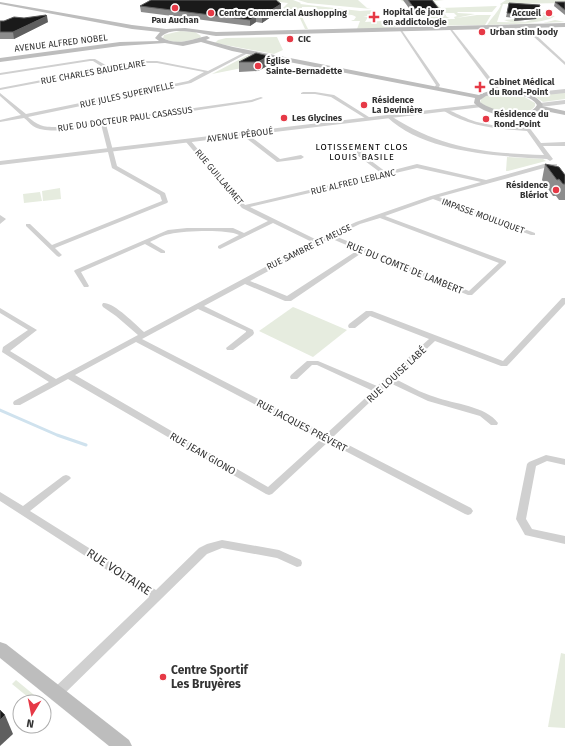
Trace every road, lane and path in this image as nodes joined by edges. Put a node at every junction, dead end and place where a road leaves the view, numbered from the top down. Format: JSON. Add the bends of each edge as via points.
{"nodes":[{"id":1,"x":0,"y":3,"type":"edge"},
{"id":2,"x":404,"y":23,"type":"dead end"},
{"id":3,"x":565,"y":25,"type":"edge"},
{"id":4,"x":524,"y":26,"type":"junction"},
{"id":5,"x":132,"y":27,"type":"junction"},
{"id":6,"x":449,"y":28,"type":"junction"},
{"id":7,"x":400,"y":30,"type":"junction"},
{"id":8,"x":168,"y":31,"type":"junction"},
{"id":9,"x":203,"y":37,"type":"junction"},
{"id":10,"x":160,"y":39,"type":"junction"},
{"id":11,"x":187,"y":44,"type":"junction"},
{"id":12,"x":232,"y":48,"type":"junction"},
{"id":13,"x":248,"y":52,"type":"junction"},
{"id":14,"x":0,"y":60,"type":"edge"},
{"id":15,"x":565,"y":64,"type":"edge"},
{"id":16,"x":107,"y":68,"type":"junction"},
{"id":17,"x":209,"y":72,"type":"junction"},
{"id":18,"x":0,"y":74,"type":"edge"},
{"id":19,"x":436,"y":88,"type":"junction"},
{"id":20,"x":0,"y":89,"type":"edge"},
{"id":21,"x":565,"y":91,"type":"edge"},
{"id":22,"x":499,"y":92,"type":"junction"},
{"id":23,"x":302,"y":93,"type":"dead end"},
{"id":24,"x":0,"y":94,"type":"edge"},
{"id":25,"x":527,"y":95,"type":"junction"},
{"id":26,"x":479,"y":97,"type":"junction"},
{"id":27,"x":261,"y":98,"type":"dead end"},
{"id":28,"x":565,"y":102,"type":"edge"},
{"id":29,"x":480,"y":106,"type":"junction"},
{"id":30,"x":540,"y":106,"type":"junction"},
{"id":31,"x":446,"y":110,"type":"junction"},
{"id":32,"x":565,"y":113,"type":"edge"},
{"id":33,"x":517,"y":115,"type":"junction"},
{"id":34,"x":25,"y":116,"type":"junction"},
{"id":35,"x":389,"y":117,"type":"junction"},
{"id":36,"x":370,"y":119,"type":"junction"},
{"id":37,"x":0,"y":121,"type":"edge"},
{"id":38,"x":103,"y":122,"type":"junction"},
{"id":39,"x":528,"y":130,"type":"junction"},
{"id":40,"x":244,"y":134,"type":"junction"},
{"id":41,"x":188,"y":141,"type":"junction"},
{"id":42,"x":565,"y":144,"type":"edge"},
{"id":43,"x":539,"y":145,"type":"junction"},
{"id":44,"x":110,"y":150,"type":"junction"},
{"id":45,"x":360,"y":150,"type":"dead end"},
{"id":46,"x":301,"y":157,"type":"dead end"},
{"id":47,"x":549,"y":158,"type":"junction"},
{"id":48,"x":0,"y":163,"type":"edge"},
{"id":49,"x":386,"y":174,"type":"junction"},
{"id":50,"x":485,"y":182,"type":"junction"},
{"id":51,"x":433,"y":198,"type":"junction"},
{"id":52,"x":244,"y":207,"type":"junction"},
{"id":53,"x":381,"y":216,"type":"junction"},
{"id":54,"x":0,"y":217,"type":"edge"},
{"id":55,"x":273,"y":221,"type":"junction"},
{"id":56,"x":0,"y":222,"type":"edge"},
{"id":57,"x":28,"y":225,"type":"dead end"},
{"id":58,"x":533,"y":234,"type":"dead end"},
{"id":59,"x":244,"y":235,"type":"junction"},
{"id":60,"x":330,"y":236,"type":"junction"},
{"id":61,"x":145,"y":242,"type":"junction"},
{"id":62,"x":317,"y":242,"type":"junction"},
{"id":63,"x":52,"y":247,"type":"junction"},
{"id":64,"x":220,"y":247,"type":"dead end"},
{"id":65,"x":362,"y":250,"type":"junction"},
{"id":66,"x":163,"y":252,"type":"dead end"},
{"id":67,"x":59,"y":256,"type":"dead end"},
{"id":68,"x":244,"y":280,"type":"junction"},
{"id":69,"x":86,"y":286,"type":"dead end"},
{"id":70,"x":565,"y":300,"type":"edge"},
{"id":71,"x":106,"y":305,"type":"dead end"},
{"id":72,"x":198,"y":306,"type":"junction"},
{"id":73,"x":0,"y":310,"type":"edge"},
{"id":74,"x":352,"y":326,"type":"dead end"},
{"id":75,"x":140,"y":337,"type":"junction"},
{"id":76,"x":434,"y":338,"type":"junction"},
{"id":77,"x":230,"y":348,"type":"dead end"},
{"id":78,"x":68,"y":375,"type":"junction"},
{"id":79,"x":294,"y":377,"type":"dead end"},
{"id":80,"x":390,"y":380,"type":"junction"},
{"id":81,"x":55,"y":382,"type":"junction"},
{"id":82,"x":378,"y":390,"type":"junction"},
{"id":83,"x":17,"y":403,"type":"dead end"},
{"id":84,"x":494,"y":423,"type":"dead end"},
{"id":85,"x":326,"y":438,"type":"junction"},
{"id":86,"x":565,"y":462,"type":"edge"},
{"id":87,"x":66,"y":478,"type":"dead end"},
{"id":88,"x":0,"y":496,"type":"edge"},
{"id":89,"x":24,"y":511,"type":"junction"},
{"id":90,"x":468,"y":511,"type":"dead end"},
{"id":91,"x":565,"y":540,"type":"edge"},
{"id":92,"x":297,"y":563,"type":"dead end"},
{"id":93,"x":157,"y":596,"type":"junction"},
{"id":94,"x":0,"y":649,"type":"edge"},
{"id":95,"x":57,"y":693,"type":"junction"},
{"id":96,"x":123,"y":746,"type":"edge"}],
"edges":[{"from":1,"to":5,"type":"main road"},
{"from":2,"to":6,"type":"main road"},
{"from":3,"to":4,"type":"main road"},
{"from":4,"to":6,"type":"main road"},
{"from":4,"to":15,"type":"street"},
{"from":5,"to":8,"type":"main road"},
{"from":5,"to":10,"type":"main road","via":[[156,33]]},
{"from":6,"to":7,"type":"main road"},
{"from":6,"to":22,"type":"street"},
{"from":7,"to":9,"type":"main road"},
{"from":7,"to":19,"type":"street","via":[[438,85]]},
{"from":8,"to":9,"type":"main road","via":[[187,29]]},
{"from":8,"to":10,"type":"main road"},
{"from":9,"to":11,"type":"main road"},
{"from":9,"to":12,"type":"main road"},
{"from":10,"to":11,"type":"main road"},
{"from":10,"to":14,"type":"main road","name":"AVENUE ALFRED NOBEL"},
{"from":11,"to":12,"type":"main road"},
{"from":12,"to":13,"type":"main road"},
{"from":13,"to":17,"type":"street","name":"RUE JULES SUPERVIELLE"},
{"from":13,"to":19,"type":"main road"},
{"from":16,"to":17,"type":"street","name":"RUE CHARLES BAUDELAIRE","via":[[150,61]]},
{"from":16,"to":18,"type":"street","via":[[90,60]]},
{"from":16,"to":20,"type":"street","name":"RUE CHARLES BAUDELAIRE"},
{"from":17,"to":34,"type":"street","name":"RUE JULES SUPERVIELLE","via":[[189,82]]},
{"from":19,"to":26,"type":"main road"},
{"from":21,"to":25,"type":"street"},
{"from":22,"to":25,"type":"main road"},
{"from":22,"to":26,"type":"main road"},
{"from":23,"to":36,"type":"street","via":[[332,96]]},
{"from":24,"to":34,"type":"street","name":"RUE DU DOCTEUR PAUL CASASSUS"},
{"from":25,"to":30,"type":"main road","via":[[537,100]]},
{"from":26,"to":29,"type":"main road","via":[[477,103]]},
{"from":27,"to":38,"type":"street","name":"RUE DU DOCTEUR PAUL CASASSUS"},
{"from":28,"to":30,"type":"street"},
{"from":29,"to":31,"type":"street","name":"AVENUE PÉBOUÉ"},
{"from":29,"to":33,"type":"main road","via":[[495,113]]},
{"from":30,"to":32,"type":"main road"},
{"from":30,"to":33,"type":"main road","via":[[532,113]]},
{"from":31,"to":35,"type":"street","name":"AVENUE PÉBOUÉ"},
{"from":31,"to":39,"type":"street","via":[[461,119],[478,124]]},
{"from":33,"to":39,"type":"street"},
{"from":34,"to":37,"type":"street","name":"RUE JULES SUPERVIELLE"},
{"from":34,"to":38,"type":"street","name":"RUE DU DOCTEUR PAUL CASASSUS","via":[[35,125],[49,129]]},
{"from":35,"to":36,"type":"street","name":"AVENUE PÉBOUÉ"},
{"from":35,"to":47,"type":"street","via":[[404,128],[449,146],[503,155]]},
{"from":36,"to":40,"type":"street","name":"AVENUE PÉBOUÉ"},
{"from":38,"to":44,"type":"street"},
{"from":39,"to":43,"type":"street"},
{"from":40,"to":41,"type":"street","name":"AVENUE PÉBOUÉ"},
{"from":40,"to":46,"type":"street","via":[[279,161]]},
{"from":41,"to":44,"type":"street","name":"AVENUE PÉBOUÉ"},
{"from":41,"to":52,"type":"street","name":"RUE GUILLAUMET"},
{"from":42,"to":43,"type":"street"},
{"from":43,"to":47,"type":"street"},
{"from":44,"to":48,"type":"street","name":"AVENUE PÉBOUÉ"},
{"from":44,"to":63,"type":"street","via":[[114,167],[163,194],[165,202]]},
{"from":45,"to":49,"type":"street","via":[[359,154]]},
{"from":47,"to":50,"type":"street","name":"RUE SAMBRE ET MEUSE","via":[[557,167],[544,166]]},
{"from":49,"to":50,"type":"street","name":"RUE ALFRED LEBLANC","via":[[417,166]]},
{"from":49,"to":52,"type":"street","name":"RUE ALFRED LEBLANC"},
{"from":50,"to":51,"type":"street","name":"RUE SAMBRE ET MEUSE"},
{"from":51,"to":53,"type":"street","name":"RUE SAMBRE ET MEUSE"},
{"from":51,"to":58,"type":"street","name":"IMPASSE MOULUQUET"},
{"from":52,"to":55,"type":"street","name":"RUE GUILLAUMET"},
{"from":53,"to":60,"type":"street","name":"RUE SAMBRE ET MEUSE"},
{"from":53,"to":65,"type":"street","name":"RUE DU COMTE DE LAMBERT","via":[[504,262],[470,294]]},
{"from":54,"to":56,"type":"street","via":[[3,219]]},
{"from":55,"to":59,"type":"street"},
{"from":55,"to":62,"type":"street","name":"RUE GUILLAUMET"},
{"from":57,"to":63,"type":"street"},
{"from":59,"to":61,"type":"street","via":[[233,230],[187,230],[168,232]]},
{"from":59,"to":64,"type":"street"},
{"from":60,"to":62,"type":"street","name":"RUE SAMBRE ET MEUSE"},
{"from":60,"to":65,"type":"street","name":"RUE DU COMTE DE LAMBERT"},
{"from":61,"to":66,"type":"street"},
{"from":61,"to":69,"type":"street","via":[[77,271]]},
{"from":62,"to":68,"type":"street","name":"RUE SAMBRE ET MEUSE"},
{"from":63,"to":67,"type":"street"},
{"from":65,"to":68,"type":"street","via":[[288,299]]},
{"from":68,"to":72,"type":"street","name":"RUE SAMBRE ET MEUSE"},
{"from":70,"to":76,"type":"street","name":"RUE LOUISE LABÉ","via":[[504,364]]},
{"from":71,"to":75,"type":"street","via":[[119,314]]},
{"from":72,"to":75,"type":"street","name":"RUE SAMBRE ET MEUSE"},
{"from":72,"to":77,"type":"street","via":[[249,330],[250,333]]},
{"from":73,"to":81,"type":"street","via":[[33,330],[6,349],[6,352]]},
{"from":74,"to":76,"type":"street","via":[[369,313]]},
{"from":75,"to":78,"type":"street","name":"RUE SAMBRE ET MEUSE"},
{"from":75,"to":85,"type":"street","name":"RUE JACQUES PRÉVERT"},
{"from":76,"to":80,"type":"street","name":"RUE LOUISE LABÉ"},
{"from":78,"to":81,"type":"street","name":"RUE SAMBRE ET MEUSE"},
{"from":78,"to":85,"type":"street","name":"RUE JEAN GIONO","via":[[269,492]]},
{"from":79,"to":82,"type":"street","via":[[310,362],[318,363]]},
{"from":80,"to":82,"type":"street","name":"RUE LOUISE LABÉ"},
{"from":80,"to":84,"type":"street","via":[[431,399],[483,414]]},
{"from":81,"to":83,"type":"street","name":"RUE SAMBRE ET MEUSE"},
{"from":82,"to":85,"type":"street","name":"RUE LOUISE LABÉ"},
{"from":85,"to":90,"type":"street","name":"RUE JACQUES PRÉVERT"},
{"from":86,"to":91,"type":"street","via":[[546,458],[532,464],[521,519],[529,532]]},
{"from":87,"to":89,"type":"street"},
{"from":88,"to":89,"type":"street","name":"RUE VOLTAIRE"},
{"from":89,"to":93,"type":"street","name":"RUE VOLTAIRE"},
{"from":92,"to":93,"type":"street","via":[[279,554],[222,544],[203,551]]},
{"from":93,"to":95,"type":"street","name":"RUE VOLTAIRE"},
{"from":94,"to":95,"type":"main road"},
{"from":95,"to":96,"type":"main road"}]}
